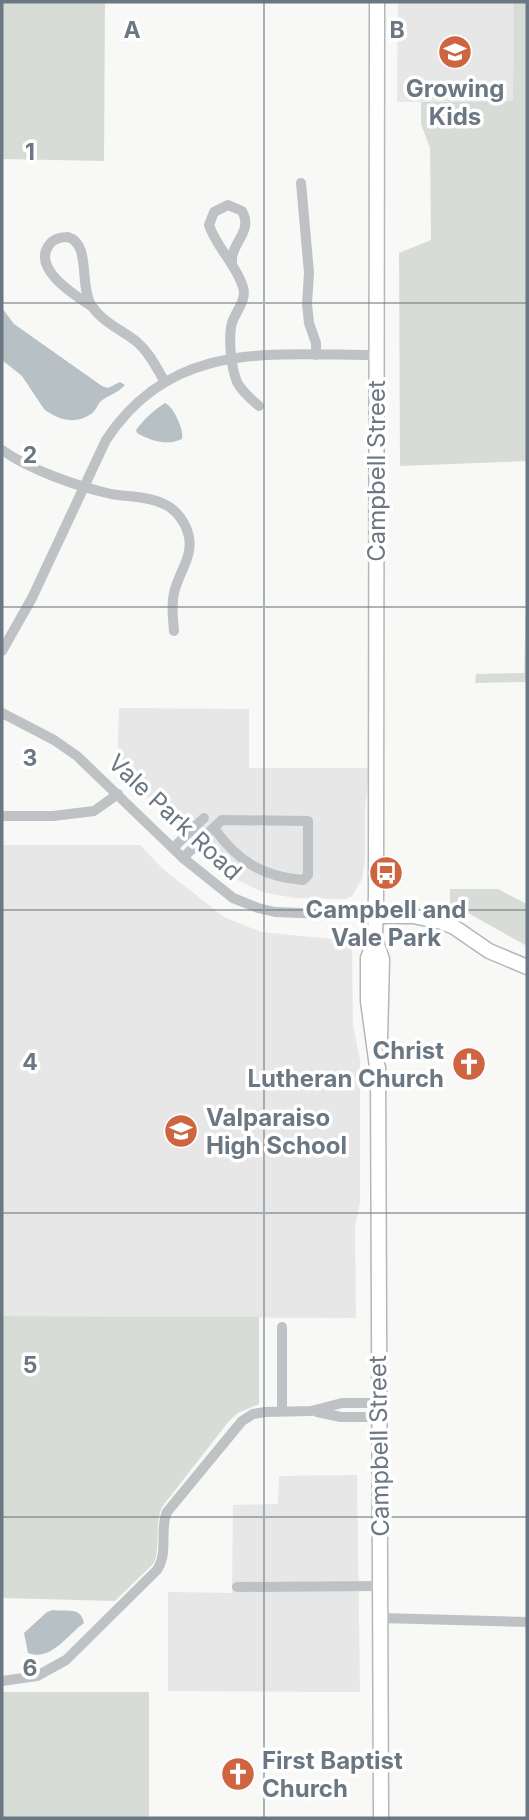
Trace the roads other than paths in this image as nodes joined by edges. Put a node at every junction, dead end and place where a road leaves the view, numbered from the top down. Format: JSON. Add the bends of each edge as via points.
{"nodes":[{"id":1,"x":377,"y":2,"type":"edge"},
{"id":2,"x":301,"y":183,"type":"dead end"},
{"id":3,"x":232,"y":263,"type":"junction"},
{"id":4,"x":94,"y":308,"type":"junction"},
{"id":5,"x":316,"y":355,"type":"junction"},
{"id":6,"x":376,"y":355,"type":"junction"},
{"id":7,"x":233,"y":357,"type":"junction"},
{"id":8,"x":165,"y":382,"type":"junction"},
{"id":9,"x":259,"y":406,"type":"dead end"},
{"id":10,"x":2,"y":450,"type":"edge"},
{"id":11,"x":84,"y":485,"type":"junction"},
{"id":12,"x":174,"y":631,"type":"dead end"},
{"id":13,"x":2,"y":650,"type":"edge"},
{"id":14,"x":2,"y":713,"type":"edge"},
{"id":15,"x":118,"y":794,"type":"junction"},
{"id":16,"x":2,"y":816,"type":"edge"},
{"id":17,"x":204,"y":818,"type":"dead end"},
{"id":18,"x":214,"y":828,"type":"junction"},
{"id":19,"x":173,"y":848,"type":"junction"},
{"id":20,"x":183,"y":858,"type":"junction"},
{"id":21,"x":375,"y":916,"type":"junction"},
{"id":22,"x":527,"y":967,"type":"edge"},
{"id":23,"x":282,"y":1326,"type":"dead end"},
{"id":24,"x":379,"y":1410,"type":"junction"},
{"id":25,"x":282,"y":1412,"type":"junction"},
{"id":26,"x":380,"y":1586,"type":"junction"},
{"id":27,"x":237,"y":1587,"type":"dead end"},
{"id":28,"x":381,"y":1618,"type":"junction"},
{"id":29,"x":527,"y":1622,"type":"edge"},
{"id":30,"x":2,"y":1681,"type":"edge"},
{"id":31,"x":381,"y":1818,"type":"edge"}],
"edges":[{"from":1,"to":6,"type":"main road","name":"Campbell Street"},
{"from":2,"to":5,"type":"street","via":[[309,273],[307,304]]},
{"from":3,"to":3,"type":"street","via":[[232,251],[246,221],[242,211],[228,205],[214,212],[209,225]]},
{"from":3,"to":7,"type":"street","via":[[244,292],[232,321]]},
{"from":4,"to":4,"type":"street","via":[[83,282],[79,244],[68,237],[56,239],[45,258],[49,268],[60,284]]},
{"from":4,"to":8,"type":"street","via":[[144,349]]},
{"from":5,"to":6,"type":"street"},
{"from":5,"to":7,"type":"street"},
{"from":6,"to":21,"type":"main road","name":"Campbell Street"},
{"from":7,"to":8,"type":"street"},
{"from":7,"to":9,"type":"street","via":[[238,383]]},
{"from":8,"to":11,"type":"street","via":[[115,427]]},
{"from":10,"to":11,"type":"street"},
{"from":11,"to":12,"type":"street","via":[[161,502],[180,517],[189,550],[173,595]]},
{"from":11,"to":13,"type":"street","via":[[32,598]]},
{"from":14,"to":15,"type":"street","name":"Vale Park Road","via":[[66,748]]},
{"from":15,"to":16,"type":"street","via":[[94,811]]},
{"from":15,"to":19,"type":"street","name":"Vale Park Road"},
{"from":17,"to":19,"type":"street"},
{"from":18,"to":18,"type":"street","via":[[222,820],[308,821],[308,875],[303,880],[285,878],[253,868]]},
{"from":18,"to":20,"type":"street"},
{"from":19,"to":20,"type":"street","name":"Vale Park Road"},
{"from":20,"to":21,"type":"street","name":"Vale Park Road","via":[[224,892],[258,908]]},
{"from":21,"to":22,"type":"main road","via":[[442,922],[489,951]]},
{"from":21,"to":24,"type":"main road","name":"Campbell Street","via":[[368,958],[368,1001],[378,1074]]},
{"from":23,"to":25,"type":"street"},
{"from":24,"to":25,"type":"street","via":[[342,1404]]},
{"from":24,"to":26,"type":"main road","name":"Campbell Street"},
{"from":25,"to":30,"type":"street","via":[[253,1414],[242,1421],[167,1512],[157,1570],[75,1653],[37,1676]]},
{"from":26,"to":27,"type":"street"},
{"from":26,"to":28,"type":"main road","name":"Campbell Street"},
{"from":28,"to":29,"type":"street"},
{"from":28,"to":31,"type":"main road","name":"Campbell Street"}]}
